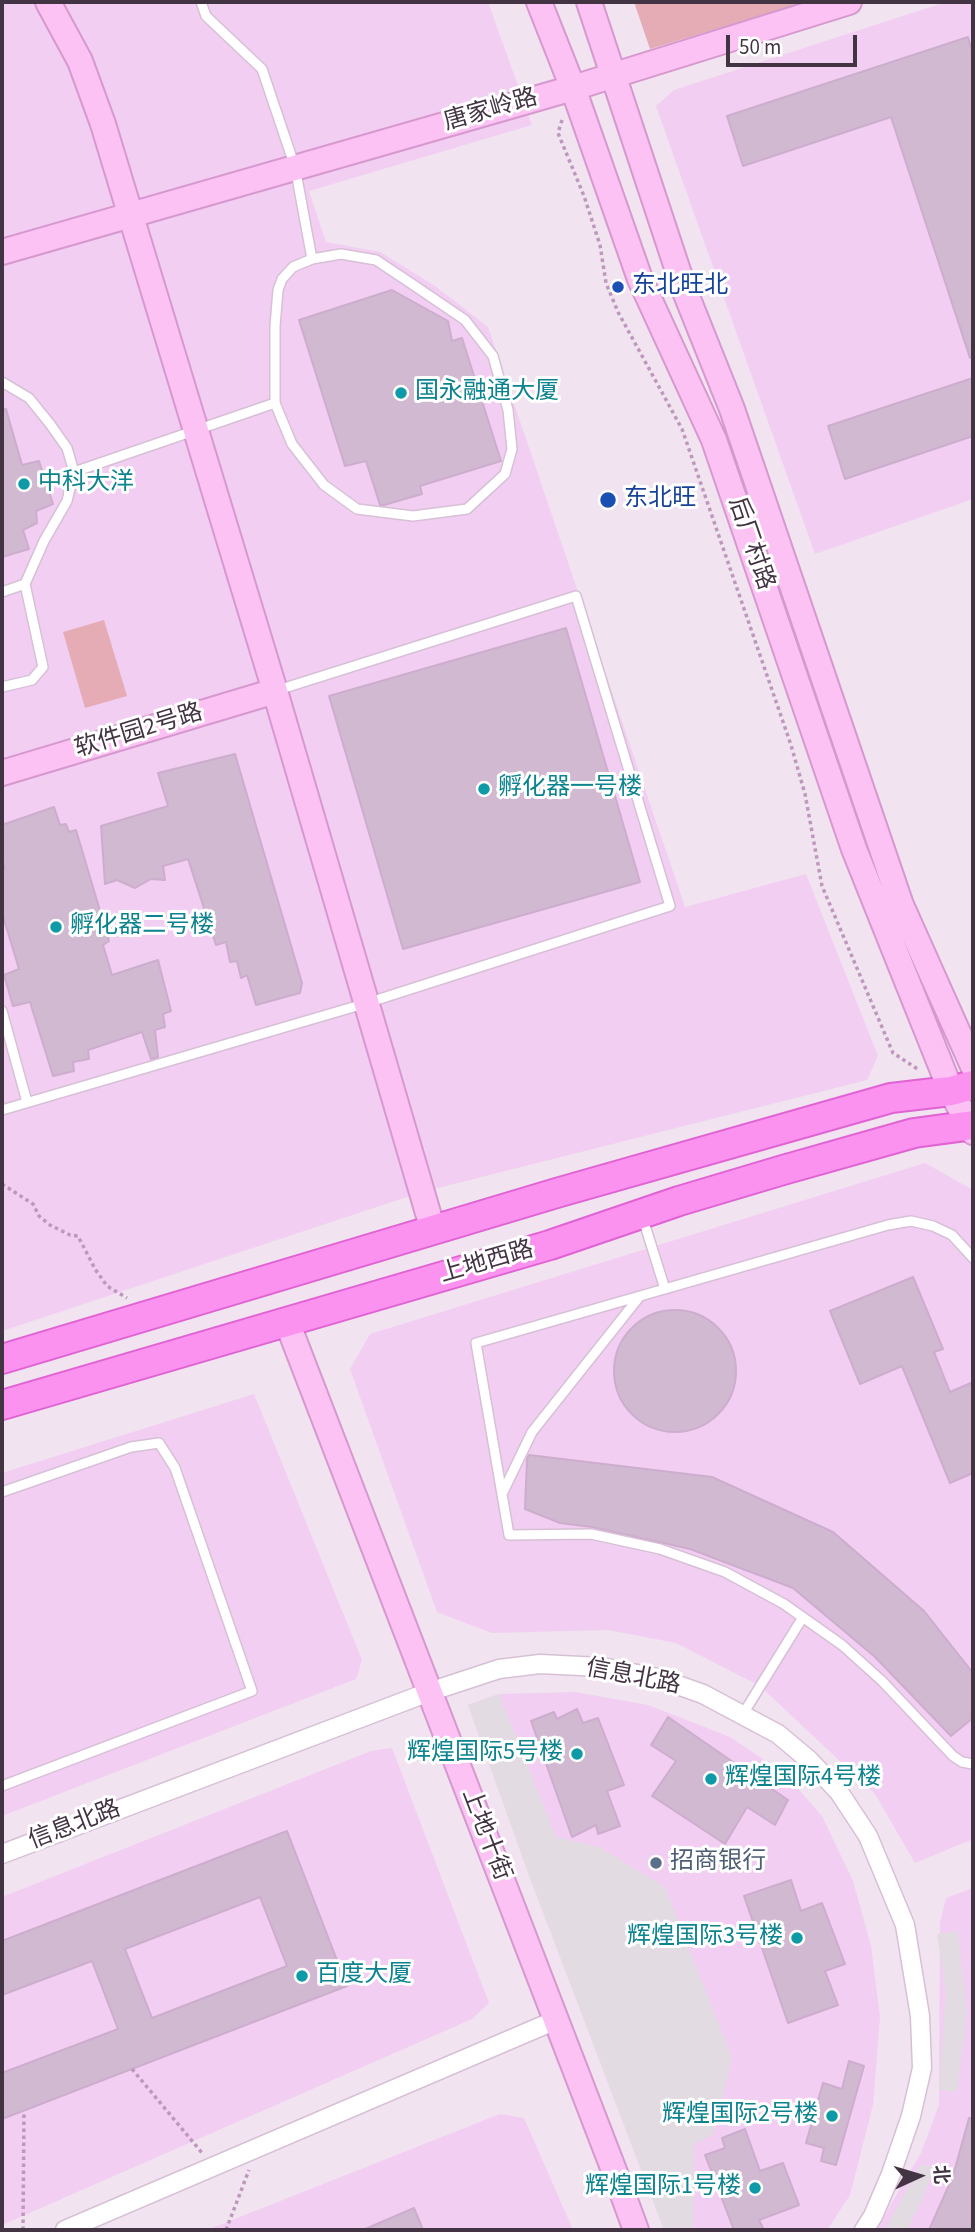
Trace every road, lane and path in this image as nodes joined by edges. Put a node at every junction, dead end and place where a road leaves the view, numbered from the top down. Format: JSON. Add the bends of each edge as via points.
{"nodes":[{"id":1,"x":48,"y":2,"type":"edge"},
{"id":2,"x":201,"y":2,"type":"edge"},
{"id":3,"x":539,"y":2,"type":"edge"},
{"id":4,"x":589,"y":2,"type":"edge"},
{"id":5,"x":849,"y":2,"type":"edge"},
{"id":6,"x":613,"y":76,"type":"junction"},
{"id":7,"x":573,"y":88,"type":"junction"},
{"id":8,"x":295,"y":167,"type":"junction"},
{"id":9,"x":131,"y":214,"type":"junction"},
{"id":10,"x":2,"y":252,"type":"edge"},
{"id":11,"x":312,"y":259,"type":"junction"},
{"id":12,"x":2,"y":382,"type":"edge"},
{"id":13,"x":275,"y":403,"type":"junction"},
{"id":14,"x":196,"y":429,"type":"junction"},
{"id":15,"x":74,"y":472,"type":"junction"},
{"id":16,"x":24,"y":584,"type":"junction"},
{"id":17,"x":2,"y":592,"type":"edge"},
{"id":18,"x":2,"y":687,"type":"edge"},
{"id":19,"x":275,"y":691,"type":"junction"},
{"id":20,"x":2,"y":773,"type":"edge"},
{"id":21,"x":367,"y":1003,"type":"junction"},
{"id":22,"x":2,"y":1011,"type":"edge"},
{"id":23,"x":973,"y":1066,"type":"edge"},
{"id":24,"x":962,"y":1088,"type":"edge"},
{"id":25,"x":27,"y":1102,"type":"junction"},
{"id":26,"x":2,"y":1110,"type":"edge"},
{"id":27,"x":972,"y":1128,"type":"edge"},
{"id":28,"x":2,"y":1184,"type":"edge"},
{"id":29,"x":642,"y":1214,"type":"junction"},
{"id":30,"x":433,"y":1230,"type":"junction"},
{"id":31,"x":973,"y":1258,"type":"edge"},
{"id":32,"x":665,"y":1289,"type":"junction"},
{"id":33,"x":640,"y":1296,"type":"junction"},
{"id":34,"x":131,"y":1300,"type":"dead end"},
{"id":35,"x":287,"y":1322,"type":"junction"},
{"id":36,"x":2,"y":1359,"type":"edge"},
{"id":37,"x":2,"y":1405,"type":"edge"},
{"id":38,"x":2,"y":1492,"type":"edge"},
{"id":39,"x":502,"y":1493,"type":"junction"},
{"id":40,"x":803,"y":1618,"type":"junction"},
{"id":41,"x":429,"y":1692,"type":"junction"},
{"id":42,"x":743,"y":1714,"type":"junction"},
{"id":43,"x":973,"y":1764,"type":"edge"},
{"id":44,"x":2,"y":1786,"type":"edge"},
{"id":45,"x":2,"y":1854,"type":"edge"},
{"id":46,"x":556,"y":2020,"type":"junction"},
{"id":47,"x":132,"y":2069,"type":"dead end"},
{"id":48,"x":24,"y":2111,"type":"dead end"},
{"id":49,"x":257,"y":2148,"type":"junction"},
{"id":50,"x":214,"y":2167,"type":"junction"},
{"id":51,"x":23,"y":2230,"type":"edge"},
{"id":52,"x":65,"y":2230,"type":"edge"},
{"id":53,"x":226,"y":2230,"type":"edge"},
{"id":54,"x":635,"y":2230,"type":"edge"},
{"id":55,"x":864,"y":2230,"type":"edge"}],
"edges":[{"from":1,"to":9,"type":"street","via":[[80,61]]},
{"from":2,"to":8,"type":"lane","via":[[206,16],[262,69]]},
{"from":3,"to":7,"type":"street","name":"后厂村路"},
{"from":4,"to":6,"type":"street","name":"后厂村路"},
{"from":5,"to":6,"type":"street","name":"唐家岭路"},
{"from":6,"to":7,"type":"street","name":"唐家岭路"},
{"from":6,"to":23,"type":"street","name":"后厂村路","via":[[901,905]]},
{"from":7,"to":8,"type":"street","name":"唐家岭路"},
{"from":7,"to":24,"type":"street","name":"后厂村路","via":[[640,279],[714,440],[854,849]]},
{"from":7,"to":24,"type":"path","via":[[558,133],[584,196],[618,312],[690,451],[806,794],[822,886],[893,1053]]},
{"from":8,"to":9,"type":"street","name":"唐家岭路"},
{"from":8,"to":11,"type":"lane"},
{"from":9,"to":10,"type":"street","name":"唐家岭路"},
{"from":9,"to":14,"type":"street"},
{"from":11,"to":13,"type":"lane","via":[[293,267],[278,290]]},
{"from":11,"to":13,"type":"lane","via":[[341,254],[376,260],[465,320],[493,356],[508,410],[512,449],[505,474],[467,509],[413,516],[357,509],[324,485],[292,443]]},
{"from":12,"to":15,"type":"lane","via":[[29,398],[50,424],[67,448]]},
{"from":13,"to":14,"type":"lane"},
{"from":14,"to":15,"type":"lane"},
{"from":14,"to":19,"type":"street"},
{"from":15,"to":16,"type":"lane","via":[[67,501]]},
{"from":16,"to":17,"type":"lane"},
{"from":16,"to":18,"type":"lane","via":[[43,667],[32,680]]},
{"from":19,"to":20,"type":"street","name":"软件园2号路"},
{"from":19,"to":21,"type":"street"},
{"from":19,"to":21,"type":"lane","via":[[576,596],[670,906]]},
{"from":21,"to":25,"type":"lane"},
{"from":21,"to":30,"type":"street"},
{"from":22,"to":25,"type":"lane"},
{"from":24,"to":27,"type":"street","name":"后厂村路"},
{"from":24,"to":30,"type":"main road","name":"上地西路","via":[[891,1098]]},
{"from":25,"to":26,"type":"lane"},
{"from":27,"to":29,"type":"main road","name":"上地西路","via":[[914,1132]]},
{"from":28,"to":34,"type":"path","via":[[33,1204],[50,1224],[78,1236],[107,1286]]},
{"from":29,"to":32,"type":"lane"},
{"from":29,"to":35,"type":"main road","name":"上地西路"},
{"from":30,"to":36,"type":"main road","name":"上地西路"},
{"from":31,"to":32,"type":"lane","via":[[952,1235],[911,1222]]},
{"from":32,"to":33,"type":"lane"},
{"from":33,"to":39,"type":"lane","via":[[532,1433]]},
{"from":33,"to":39,"type":"lane","via":[[476,1343]]},
{"from":35,"to":37,"type":"main road","name":"上地西路"},
{"from":35,"to":41,"type":"street","name":"上地十街"},
{"from":38,"to":44,"type":"lane","via":[[131,1447],[159,1443],[175,1468],[253,1691]]},
{"from":39,"to":40,"type":"lane","via":[[509,1535],[592,1534],[660,1549],[724,1572]]},
{"from":40,"to":42,"type":"lane"},
{"from":40,"to":43,"type":"lane","via":[[882,1681],[953,1756]]},
{"from":41,"to":42,"type":"street","name":"信息北路","via":[[499,1669],[540,1664],[601,1668],[659,1678]]},
{"from":41,"to":45,"type":"street","name":"信息北路"},
{"from":41,"to":46,"type":"street","name":"上地十街"},
{"from":42,"to":55,"type":"street","name":"信息北路","via":[[788,1742],[839,1793],[869,1836],[905,1926],[920,2016],[922,2068],[891,2174]]},
{"from":46,"to":49,"type":"street"},
{"from":46,"to":54,"type":"street","name":"上地十街"},
{"from":47,"to":50,"type":"path"},
{"from":48,"to":51,"type":"path"},
{"from":49,"to":50,"type":"street"},
{"from":49,"to":53,"type":"path"},
{"from":50,"to":52,"type":"street"}]}
